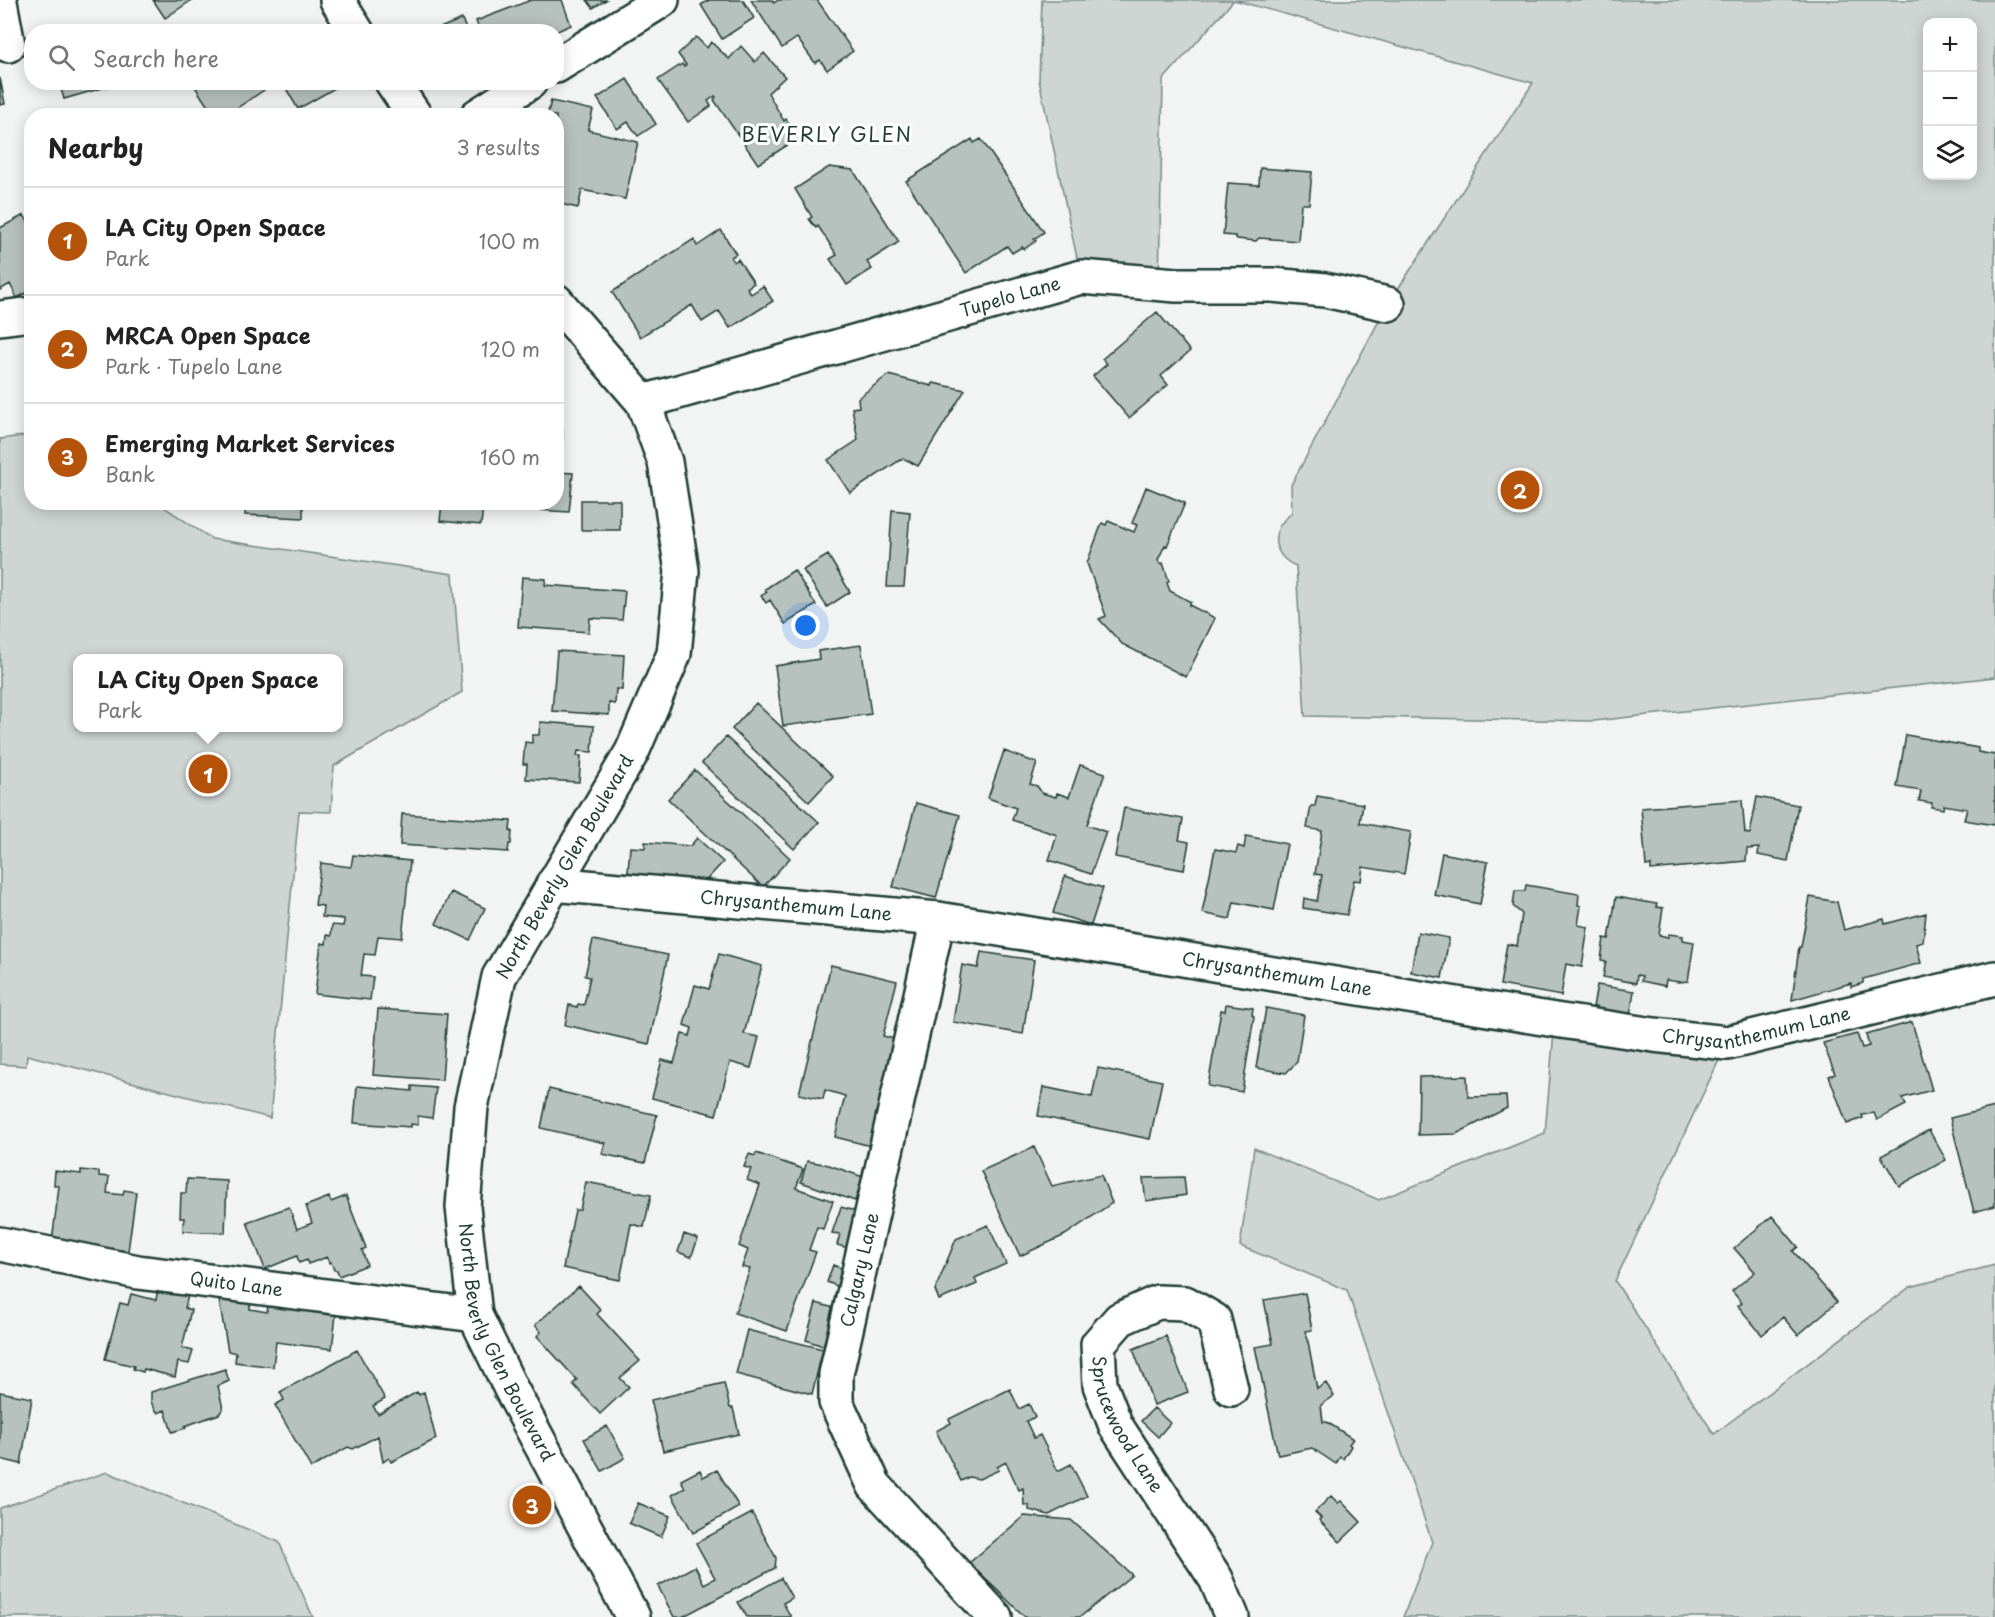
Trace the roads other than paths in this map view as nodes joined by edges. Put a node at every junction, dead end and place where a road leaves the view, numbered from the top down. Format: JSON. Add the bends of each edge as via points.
{"nodes":[{"id":1,"x":337,"y":0,"type":"edge"},
{"id":2,"x":662,"y":0,"type":"edge"},
{"id":3,"x":0,"y":2,"type":"edge"},
{"id":4,"x":352,"y":24,"type":"edge"},
{"id":5,"x":8,"y":45,"type":"dead end"},
{"id":6,"x":564,"y":61,"type":"edge"},
{"id":7,"x":397,"y":90,"type":"edge"},
{"id":8,"x":518,"y":90,"type":"edge"},
{"id":9,"x":410,"y":108,"type":"edge"},
{"id":10,"x":489,"y":108,"type":"edge"},
{"id":11,"x":1388,"y":304,"type":"dead end"},
{"id":12,"x":564,"y":310,"type":"edge"},
{"id":13,"x":24,"y":315,"type":"edge"},
{"id":14,"x":0,"y":318,"type":"edge"},
{"id":15,"x":643,"y":402,"type":"junction"},
{"id":16,"x":553,"y":884,"type":"junction"},
{"id":17,"x":938,"y":919,"type":"junction"},
{"id":18,"x":1995,"y":978,"type":"edge"},
{"id":19,"x":0,"y":1244,"type":"edge"},
{"id":20,"x":475,"y":1316,"type":"junction"},
{"id":21,"x":1231,"y":1389,"type":"dead end"},
{"id":22,"x":633,"y":1617,"type":"edge"},
{"id":23,"x":996,"y":1617,"type":"edge"},
{"id":24,"x":1232,"y":1617,"type":"edge"}],
"edges":[{"from":1,"to":4,"type":"street"},
{"from":2,"to":6,"type":"street"},
{"from":3,"to":5,"type":"street"},
{"from":7,"to":9,"type":"street"},
{"from":8,"to":10,"type":"street"},
{"from":11,"to":15,"type":"street","name":"Tupelo Lane","via":[[1325,290],[1272,285],[1176,285],[1081,277]]},
{"from":12,"to":15,"type":"street","name":"North Beverly Glen Boulevard"},
{"from":13,"to":14,"type":"street"},
{"from":15,"to":16,"type":"street","name":"North Beverly Glen Boulevard","via":[[665,462],[682,571],[674,654],[632,752]]},
{"from":16,"to":17,"type":"street","name":"Chrysanthemum Lane"},
{"from":16,"to":20,"type":"street","name":"North Beverly Glen Boulevard","via":[[499,977],[471,1107],[463,1206]]},
{"from":17,"to":18,"type":"street","name":"Chrysanthemum Lane","via":[[1543,1018],[1727,1043]]},
{"from":17,"to":23,"type":"street","name":"Calgary Lane","via":[[836,1374],[836,1402],[874,1485]]},
{"from":19,"to":20,"type":"street","name":"Quito Lane","via":[[138,1272]]},
{"from":20,"to":22,"type":"street","name":"North Beverly Glen Boulevard"},
{"from":21,"to":24,"type":"street","name":"Sprucewood Lane","via":[[1214,1320],[1185,1303],[1158,1302],[1120,1319],[1098,1344],[1100,1385],[1116,1426],[1216,1579]]}]}
